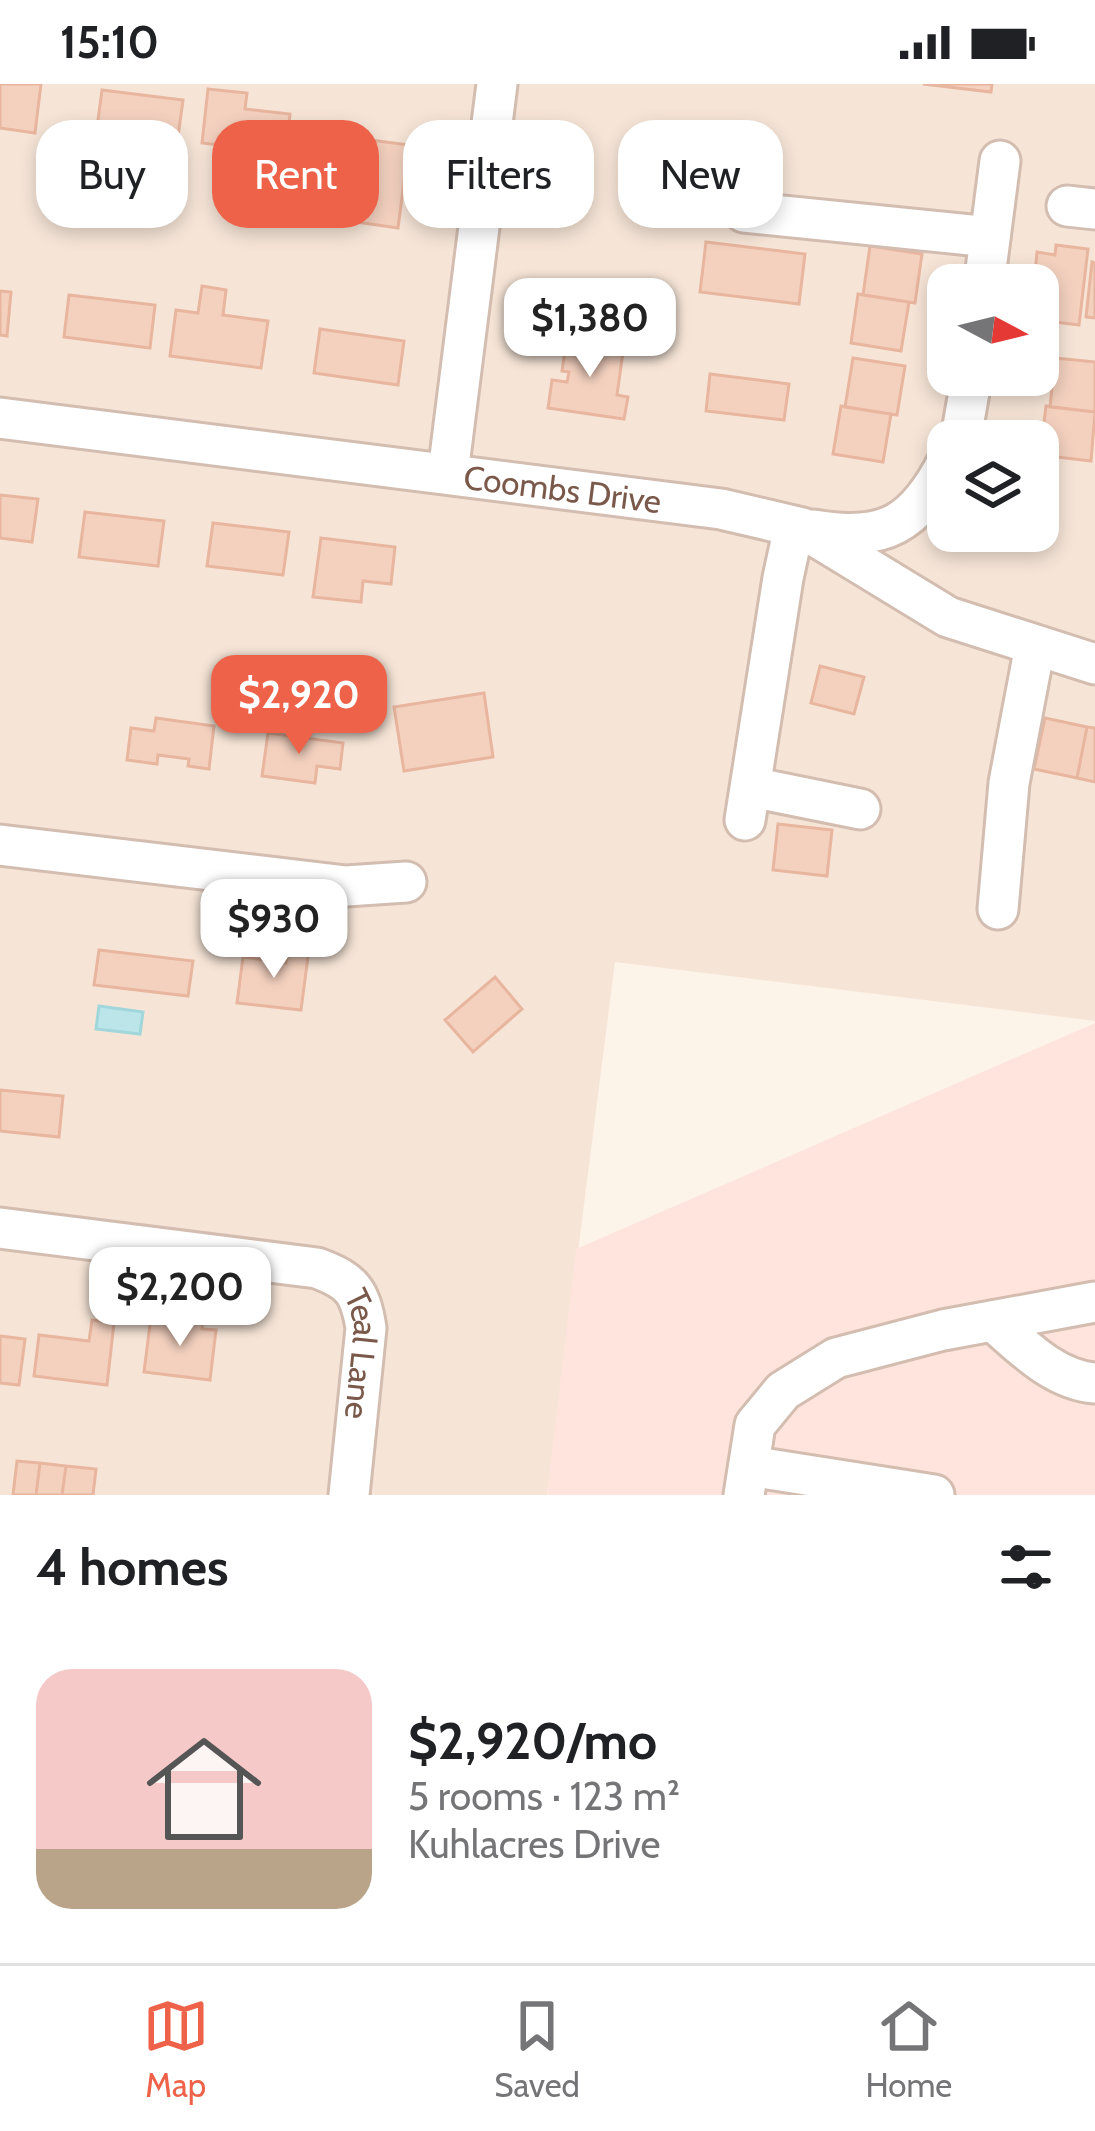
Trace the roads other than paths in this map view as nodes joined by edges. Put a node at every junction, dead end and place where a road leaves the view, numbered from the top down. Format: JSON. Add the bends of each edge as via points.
{"nodes":[{"id":1,"x":497,"y":84,"type":"edge"},
{"id":2,"x":1000,"y":161,"type":"dead end"},
{"id":3,"x":783,"y":216,"type":"edge"},
{"id":4,"x":990,"y":237,"type":"junction"},
{"id":5,"x":987,"y":264,"type":"edge"},
{"id":6,"x":0,"y":418,"type":"edge"},
{"id":7,"x":448,"y":473,"type":"junction"},
{"id":8,"x":927,"y":498,"type":"edge"},
{"id":9,"x":798,"y":528,"type":"junction"},
{"id":10,"x":1035,"y":646,"type":"junction"},
{"id":11,"x":1094,"y":663,"type":"edge"},
{"id":12,"x":860,"y":809,"type":"dead end"},
{"id":13,"x":0,"y":845,"type":"edge"},
{"id":14,"x":406,"y":882,"type":"dead end"},
{"id":15,"x":998,"y":909,"type":"dead end"},
{"id":16,"x":0,"y":1228,"type":"edge"},
{"id":17,"x":1095,"y":1302,"type":"edge"},
{"id":18,"x":993,"y":1321,"type":"junction"},
{"id":19,"x":1095,"y":1383,"type":"edge"},
{"id":20,"x":746,"y":1480,"type":"edge"},
{"id":21,"x":349,"y":1495,"type":"edge"},
{"id":22,"x":934,"y":1495,"type":"edge"}],
"edges":[{"from":1,"to":7,"type":"street"},
{"from":2,"to":4,"type":"street"},
{"from":3,"to":4,"type":"street"},
{"from":4,"to":5,"type":"street"},
{"from":6,"to":7,"type":"street","name":"Coombs Drive"},
{"from":7,"to":9,"type":"street","name":"Coombs Drive","via":[[721,509]]},
{"from":8,"to":9,"type":"street","via":[[872,533]]},
{"from":9,"to":10,"type":"street","name":"Coombs Drive","via":[[948,617]]},
{"from":9,"to":12,"type":"street","via":[[748,803]]},
{"from":10,"to":11,"type":"street","name":"Coombs Drive"},
{"from":10,"to":15,"type":"street","via":[[1009,783]]},
{"from":13,"to":14,"type":"street","via":[[346,886]]},
{"from":16,"to":21,"type":"street","name":"Teal Lane","via":[[317,1268],[344,1278],[362,1303],[366,1328]]},
{"from":17,"to":18,"type":"street"},
{"from":18,"to":19,"type":"street","via":[[1062,1374]]},
{"from":18,"to":20,"type":"street","via":[[836,1358],[783,1391],[755,1425]]},
{"from":20,"to":22,"type":"street"}]}
